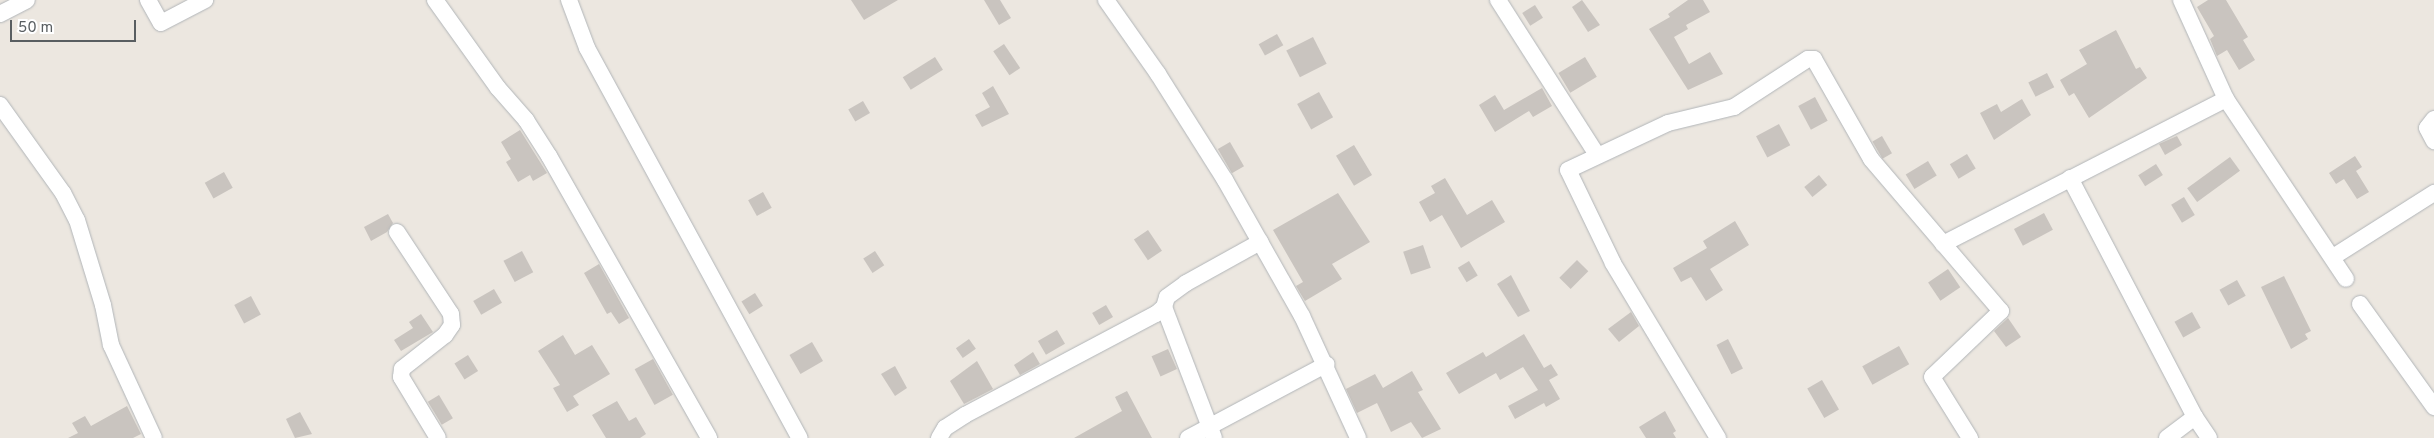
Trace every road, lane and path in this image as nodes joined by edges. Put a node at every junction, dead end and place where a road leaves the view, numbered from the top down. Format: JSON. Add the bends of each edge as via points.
{"nodes":[{"id":1,"x":26,"y":0,"type":"edge"},
{"id":2,"x":148,"y":0,"type":"edge"},
{"id":3,"x":205,"y":0,"type":"edge"},
{"id":4,"x":434,"y":0,"type":"edge"},
{"id":5,"x":569,"y":0,"type":"edge"},
{"id":6,"x":1106,"y":0,"type":"edge"},
{"id":7,"x":1498,"y":0,"type":"edge"},
{"id":8,"x":2181,"y":0,"type":"edge"},
{"id":9,"x":0,"y":14,"type":"edge"},
{"id":10,"x":2226,"y":99,"type":"junction"},
{"id":11,"x":0,"y":105,"type":"edge"},
{"id":12,"x":2434,"y":119,"type":"edge"},
{"id":13,"x":2434,"y":141,"type":"edge"},
{"id":14,"x":1598,"y":155,"type":"junction"},
{"id":15,"x":2070,"y":178,"type":"junction"},
{"id":16,"x":2434,"y":193,"type":"edge"},
{"id":17,"x":397,"y":232,"type":"dead end"},
{"id":18,"x":1260,"y":242,"type":"junction"},
{"id":19,"x":1943,"y":244,"type":"junction"},
{"id":20,"x":2333,"y":257,"type":"junction"},
{"id":21,"x":2346,"y":279,"type":"dead end"},
{"id":22,"x":2360,"y":304,"type":"dead end"},
{"id":23,"x":1164,"y":307,"type":"junction"},
{"id":24,"x":1326,"y":364,"type":"junction"},
{"id":25,"x":2434,"y":407,"type":"edge"},
{"id":26,"x":2196,"y":417,"type":"junction"},
{"id":27,"x":1212,"y":433,"type":"edge"},
{"id":28,"x":154,"y":438,"type":"edge"},
{"id":29,"x":438,"y":438,"type":"edge"},
{"id":30,"x":709,"y":438,"type":"edge"},
{"id":31,"x":800,"y":438,"type":"edge"},
{"id":32,"x":938,"y":438,"type":"edge"},
{"id":33,"x":1188,"y":438,"type":"edge"},
{"id":34,"x":1358,"y":438,"type":"edge"},
{"id":35,"x":1718,"y":438,"type":"edge"},
{"id":36,"x":1970,"y":438,"type":"edge"},
{"id":37,"x":2167,"y":438,"type":"edge"},
{"id":38,"x":2210,"y":438,"type":"edge"}],
"edges":[{"from":1,"to":9,"type":"street"},
{"from":2,"to":3,"type":"street","via":[[161,23]]},
{"from":4,"to":30,"type":"street","via":[[544,149]]},
{"from":5,"to":31,"type":"street","via":[[587,48],[731,306]]},
{"from":6,"to":18,"type":"street","via":[[1168,90]]},
{"from":7,"to":14,"type":"street"},
{"from":8,"to":10,"type":"street"},
{"from":10,"to":15,"type":"street"},
{"from":10,"to":20,"type":"street"},
{"from":11,"to":28,"type":"street","via":[[63,192],[77,220],[103,305],[111,345]]},
{"from":12,"to":13,"type":"street","via":[[2427,128]]},
{"from":14,"to":19,"type":"street","via":[[1668,123],[1734,107],[1808,59],[1814,59],[1871,159]]},
{"from":14,"to":35,"type":"street","via":[[1568,173],[1613,262]]},
{"from":15,"to":19,"type":"street"},
{"from":15,"to":26,"type":"street"},
{"from":16,"to":20,"type":"street"},
{"from":17,"to":29,"type":"street","via":[[451,314],[452,324],[445,335],[402,369],[401,377]]},
{"from":18,"to":23,"type":"street","via":[[1186,283],[1167,297]]},
{"from":18,"to":24,"type":"street"},
{"from":19,"to":36,"type":"street","via":[[2002,311],[1932,377]]},
{"from":20,"to":21,"type":"street"},
{"from":22,"to":25,"type":"street"},
{"from":23,"to":27,"type":"street"},
{"from":23,"to":32,"type":"street","via":[[1140,323],[965,416],[945,428]]},
{"from":24,"to":27,"type":"street"},
{"from":24,"to":34,"type":"street"},
{"from":26,"to":37,"type":"street"},
{"from":26,"to":38,"type":"street"},
{"from":27,"to":33,"type":"street"}]}
